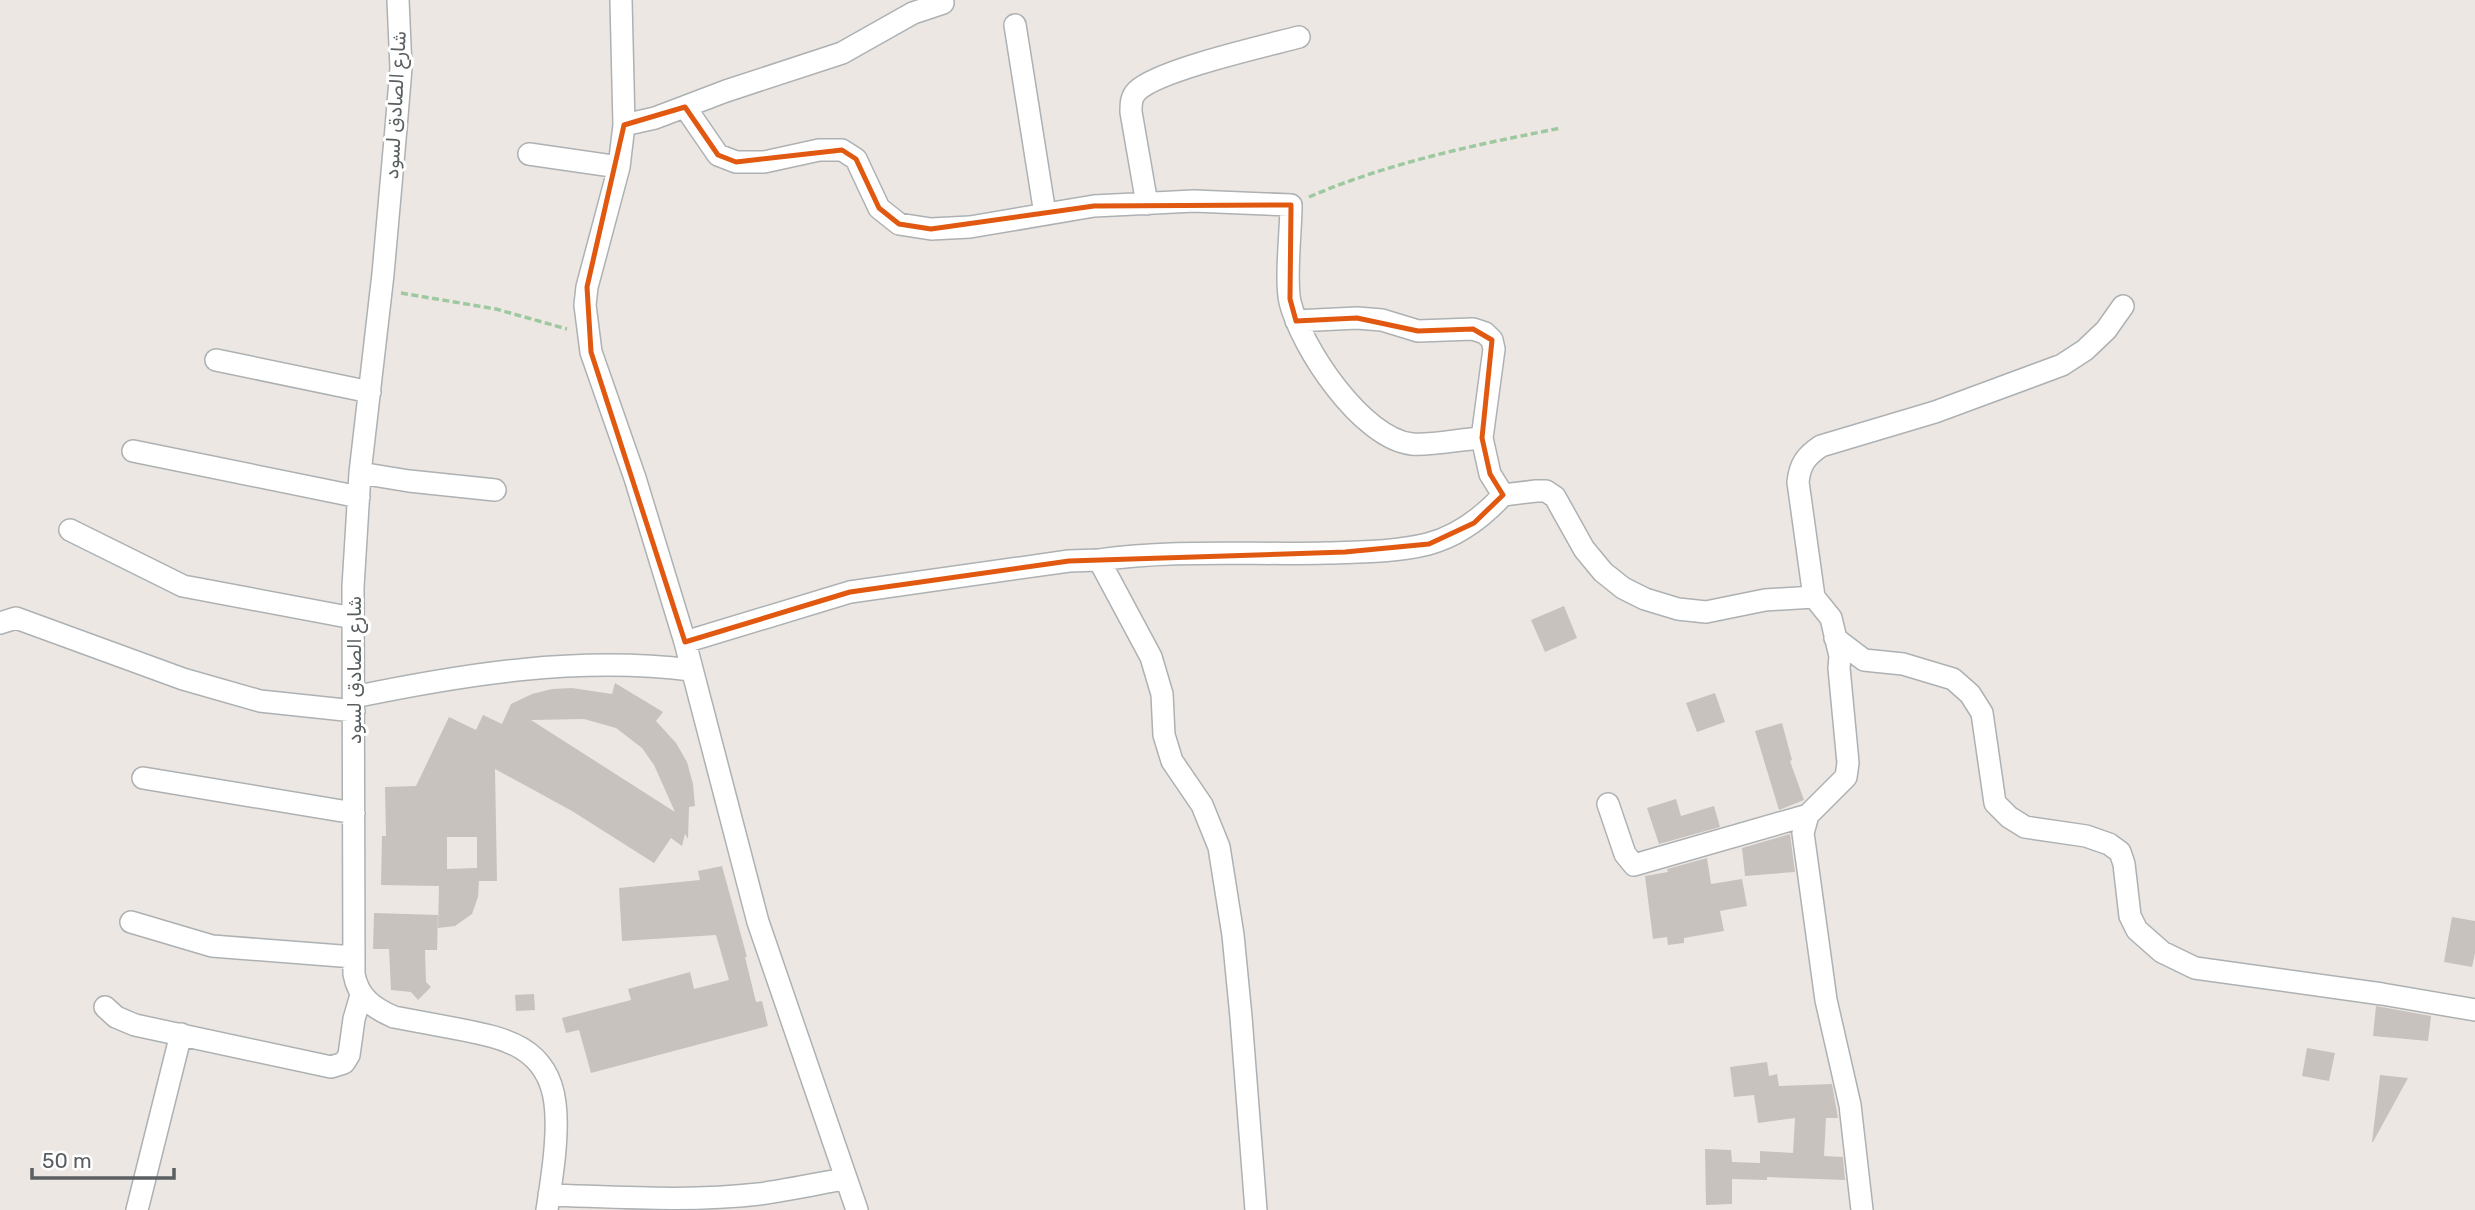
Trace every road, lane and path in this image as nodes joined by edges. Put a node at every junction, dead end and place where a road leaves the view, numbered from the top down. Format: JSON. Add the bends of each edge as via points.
{"nodes":[{"id":1,"x":398,"y":0,"type":"edge"},
{"id":2,"x":621,"y":0,"type":"edge"},
{"id":3,"x":943,"y":3,"type":"dead end"},
{"id":4,"x":1015,"y":25,"type":"dead end"},
{"id":5,"x":1298,"y":37,"type":"dead end"},
{"id":6,"x":685,"y":107,"type":"junction"},
{"id":7,"x":624,"y":125,"type":"junction"},
{"id":8,"x":1561,"y":128,"type":"dead end"},
{"id":9,"x":529,"y":154,"type":"dead end"},
{"id":10,"x":619,"y":167,"type":"junction"},
{"id":11,"x":1147,"y":204,"type":"junction"},
{"id":12,"x":1291,"y":205,"type":"junction"},
{"id":13,"x":1045,"y":214,"type":"junction"},
{"id":14,"x":382,"y":290,"type":"junction"},
{"id":15,"x":2123,"y":306,"type":"dead end"},
{"id":16,"x":1296,"y":321,"type":"junction"},
{"id":17,"x":588,"y":335,"type":"junction"},
{"id":18,"x":216,"y":360,"type":"dead end"},
{"id":19,"x":370,"y":392,"type":"junction"},
{"id":20,"x":1482,"y":438,"type":"junction"},
{"id":21,"x":133,"y":450,"type":"dead end"},
{"id":22,"x":360,"y":472,"type":"junction"},
{"id":23,"x":495,"y":490,"type":"dead end"},
{"id":24,"x":1503,"y":495,"type":"junction"},
{"id":25,"x":359,"y":497,"type":"junction"},
{"id":26,"x":70,"y":530,"type":"dead end"},
{"id":27,"x":1099,"y":560,"type":"junction"},
{"id":28,"x":1814,"y":597,"type":"junction"},
{"id":29,"x":354,"y":618,"type":"junction"},
{"id":30,"x":0,"y":622,"type":"edge"},
{"id":31,"x":1835,"y":638,"type":"junction"},
{"id":32,"x":685,"y":642,"type":"junction"},
{"id":33,"x":691,"y":670,"type":"junction"},
{"id":34,"x":354,"y":704,"type":"junction"},
{"id":35,"x":143,"y":778,"type":"dead end"},
{"id":36,"x":1608,"y":804,"type":"dead end"},
{"id":37,"x":354,"y":813,"type":"junction"},
{"id":38,"x":1808,"y":816,"type":"junction"},
{"id":39,"x":131,"y":922,"type":"dead end"},
{"id":40,"x":354,"y":957,"type":"junction"},
{"id":41,"x":361,"y":995,"type":"junction"},
{"id":42,"x":105,"y":1007,"type":"dead end"},
{"id":43,"x":2475,"y":1010,"type":"edge"},
{"id":44,"x":181,"y":1034,"type":"junction"},
{"id":45,"x":844,"y":1179,"type":"junction"},
{"id":46,"x":548,"y":1202,"type":"edge"},
{"id":47,"x":137,"y":1210,"type":"edge"},
{"id":48,"x":857,"y":1210,"type":"edge"},
{"id":49,"x":1256,"y":1210,"type":"edge"},
{"id":50,"x":1862,"y":1210,"type":"edge"}],
"edges":[{"from":1,"to":14,"type":"street","name":"شارع الصادق لسود","via":[[401,68]]},
{"from":2,"to":7,"type":"street"},
{"from":3,"to":6,"type":"street","via":[[913,13],[842,53]]},
{"from":4,"to":13,"type":"street"},
{"from":5,"to":11,"type":"street","via":[[1165,75],[1138,89],[1131,98],[1131,112]]},
{"from":6,"to":7,"type":"street"},
{"from":6,"to":13,"type":"street","via":[[718,155],[736,162],[842,150],[856,159],[879,208],[900,224],[970,228]]},
{"from":7,"to":10,"type":"street"},
{"from":8,"to":12,"type":"path","via":[[1445,152],[1349,180]]},
{"from":9,"to":10,"type":"street"},
{"from":10,"to":17,"type":"street","via":[[587,287]]},
{"from":11,"to":12,"type":"street"},
{"from":11,"to":13,"type":"street"},
{"from":12,"to":16,"type":"street","via":[[1290,299]]},
{"from":14,"to":17,"type":"path","via":[[496,309]]},
{"from":14,"to":19,"type":"street","name":"شارع الصادق لسود"},
{"from":15,"to":28,"type":"street","via":[[2085,351],[2062,365],[1935,412],[1821,446],[1807,456],[1798,482]]},
{"from":16,"to":20,"type":"street","via":[[1308,346],[1351,405],[1382,432],[1411,444]]},
{"from":16,"to":20,"type":"street","via":[[1357,318],[1418,331],[1473,329],[1485,333],[1494,349]]},
{"from":17,"to":32,"type":"street"},
{"from":18,"to":19,"type":"street"},
{"from":19,"to":22,"type":"street","name":"شارع الصادق لسود"},
{"from":20,"to":24,"type":"street","via":[[1490,474]]},
{"from":21,"to":25,"type":"street"},
{"from":22,"to":23,"type":"street"},
{"from":22,"to":25,"type":"street","name":"شارع الصادق لسود"},
{"from":24,"to":27,"type":"street","via":[[1474,523],[1429,544],[1345,552],[1142,555]]},
{"from":24,"to":28,"type":"street","via":[[1546,491],[1555,497],[1584,549],[1603,572],[1645,599],[1706,612],[1765,600]]},
{"from":25,"to":29,"type":"street","name":"شارع الصادق لسود"},
{"from":26,"to":29,"type":"street","via":[[183,586]]},
{"from":27,"to":32,"type":"street","via":[[850,592]]},
{"from":27,"to":49,"type":"street","via":[[1151,657],[1172,761],[1202,805],[1219,846],[1233,935]]},
{"from":28,"to":31,"type":"street","via":[[1830,618]]},
{"from":29,"to":34,"type":"street","name":"شارع الصادق لسود"},
{"from":30,"to":34,"type":"street","via":[[16,618],[183,679],[260,701]]},
{"from":31,"to":38,"type":"street","via":[[1840,656],[1846,777]]},
{"from":31,"to":43,"type":"street","via":[[1864,660],[1903,664],[1953,679],[1970,694],[1982,713],[1995,803],[2025,827],[2085,835],[2120,852],[2130,916],[2137,930],[2162,952],[2195,968]]},
{"from":32,"to":33,"type":"street"},
{"from":33,"to":34,"type":"street","via":[[608,664],[523,670],[428,682]]},
{"from":33,"to":45,"type":"street","via":[[758,922]]},
{"from":34,"to":37,"type":"street","name":"شارع الصادق لسود"},
{"from":35,"to":37,"type":"street"},
{"from":36,"to":38,"type":"street","via":[[1625,854],[1634,865]]},
{"from":37,"to":40,"type":"street","name":"شارع الصادق لسود"},
{"from":38,"to":50,"type":"street","via":[[1803,833],[1826,1000],[1850,1105]]},
{"from":39,"to":40,"type":"street","via":[[212,946]]},
{"from":40,"to":41,"type":"street","name":"شارع الصادق لسود"},
{"from":41,"to":44,"type":"street","via":[[349,1055],[344,1063],[331,1067]]},
{"from":41,"to":46,"type":"street","via":[[394,1017],[507,1041],[530,1053],[543,1067],[556,1105]]},
{"from":42,"to":44,"type":"street","via":[[135,1025]]},
{"from":44,"to":47,"type":"street"},
{"from":45,"to":46,"type":"street","via":[[759,1194]]},
{"from":45,"to":48,"type":"street"}]}
